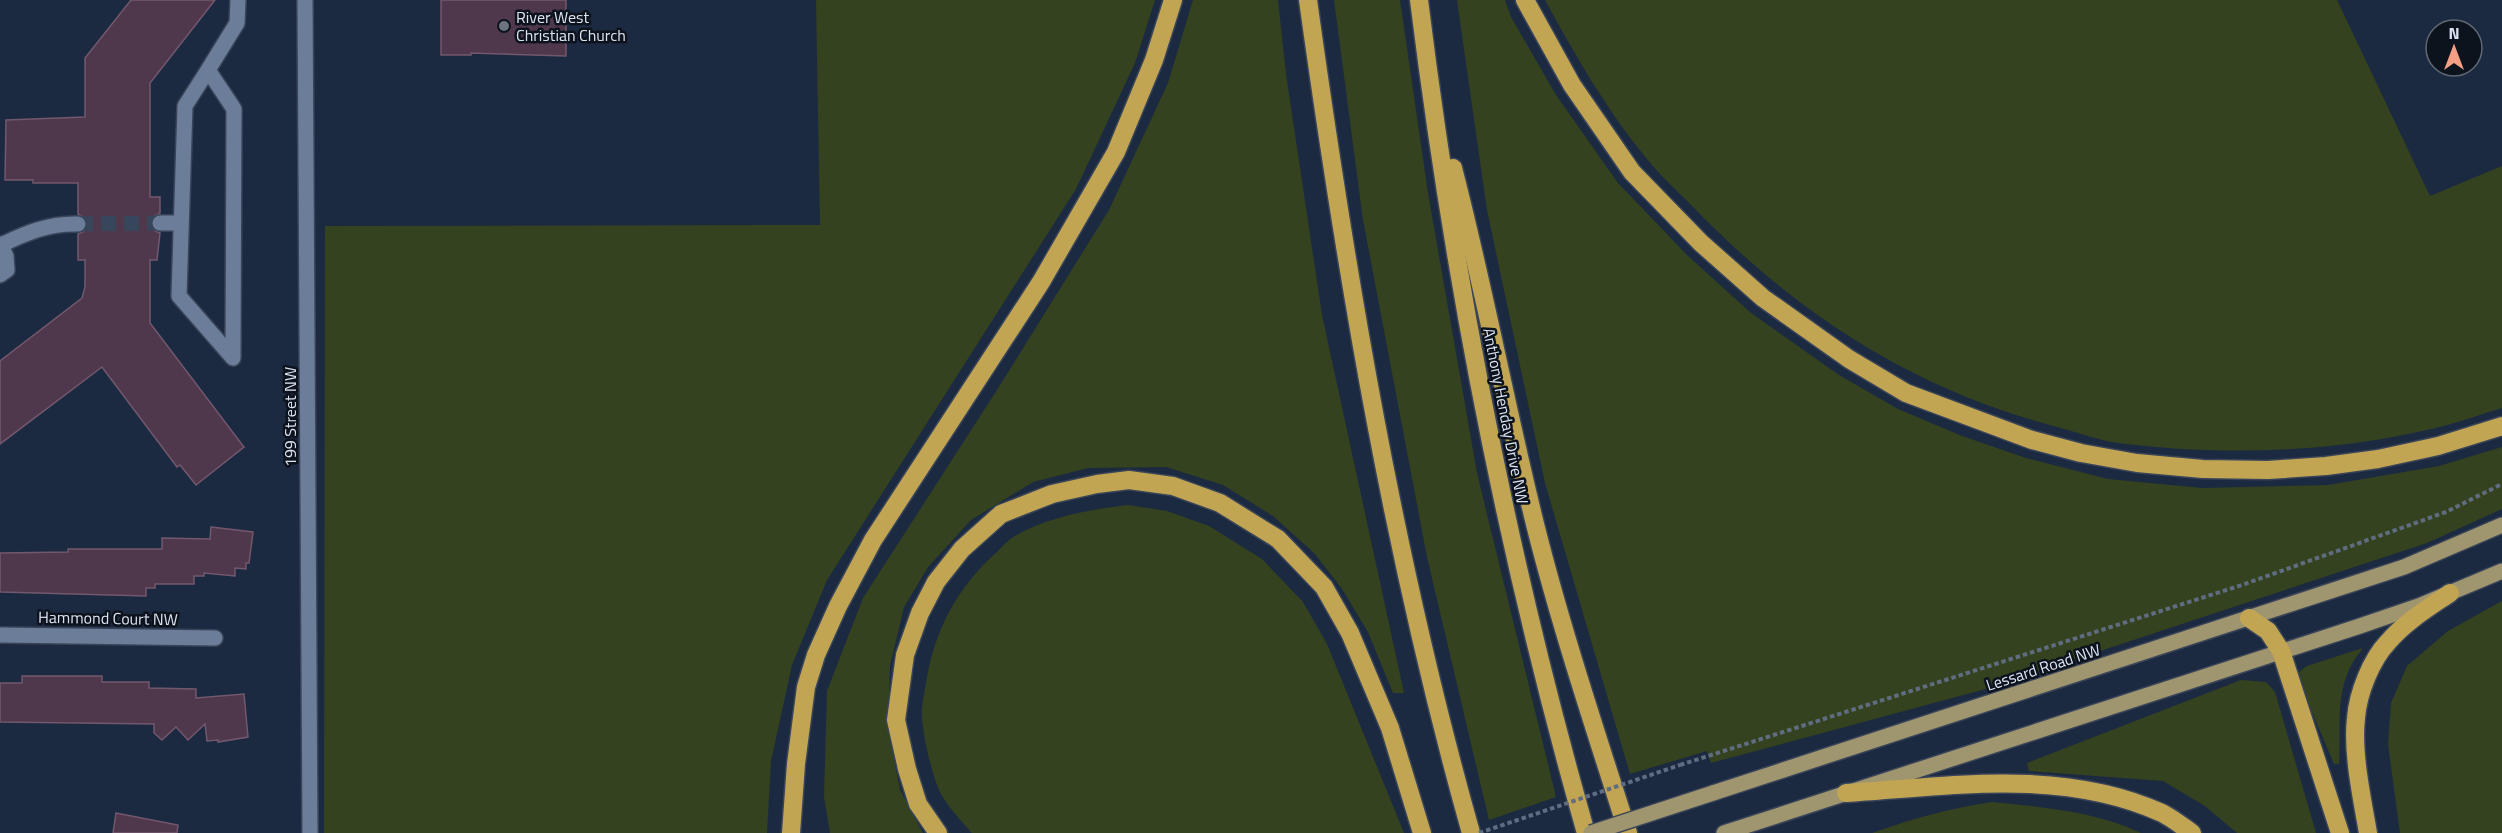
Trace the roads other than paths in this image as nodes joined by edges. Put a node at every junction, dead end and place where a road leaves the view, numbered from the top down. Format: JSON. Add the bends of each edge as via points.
{"nodes":[{"id":1,"x":238,"y":0,"type":"edge"},
{"id":2,"x":305,"y":0,"type":"edge"},
{"id":3,"x":1173,"y":0,"type":"edge"},
{"id":4,"x":1308,"y":0,"type":"edge"},
{"id":5,"x":1419,"y":0,"type":"edge"},
{"id":6,"x":1525,"y":0,"type":"edge"},
{"id":7,"x":208,"y":70,"type":"junction"},
{"id":8,"x":1429,"y":76,"type":"junction"},
{"id":9,"x":160,"y":223,"type":"tunnel mouth"},
{"id":10,"x":180,"y":223,"type":"junction"},
{"id":11,"x":78,"y":224,"type":"tunnel mouth"},
{"id":12,"x":0,"y":244,"type":"edge"},
{"id":13,"x":4,"y":273,"type":"edge"},
{"id":14,"x":2502,"y":426,"type":"edge"},
{"id":15,"x":2502,"y":525,"type":"edge"},
{"id":16,"x":2502,"y":571,"type":"edge"},
{"id":17,"x":2450,"y":593,"type":"junction"},
{"id":18,"x":2249,"y":618,"type":"junction"},
{"id":19,"x":0,"y":635,"type":"edge"},
{"id":20,"x":215,"y":638,"type":"dead end"},
{"id":21,"x":2282,"y":651,"type":"junction"},
{"id":22,"x":796,"y":764,"type":"junction"},
{"id":23,"x":1846,"y":792,"type":"junction"},
{"id":24,"x":310,"y":833,"type":"edge"},
{"id":25,"x":791,"y":833,"type":"edge"},
{"id":26,"x":802,"y":833,"type":"edge"},
{"id":27,"x":938,"y":833,"type":"edge"},
{"id":28,"x":1422,"y":833,"type":"edge"},
{"id":29,"x":1471,"y":833,"type":"edge"},
{"id":30,"x":1586,"y":833,"type":"edge"},
{"id":31,"x":1592,"y":833,"type":"edge"},
{"id":32,"x":1628,"y":833,"type":"edge"},
{"id":33,"x":1725,"y":833,"type":"edge"},
{"id":34,"x":2192,"y":833,"type":"edge"},
{"id":35,"x":2340,"y":833,"type":"edge"},
{"id":36,"x":2368,"y":833,"type":"edge"}],
"edges":[{"from":1,"to":7,"type":"street","via":[[237,23]]},
{"from":2,"to":24,"type":"street","name":"199 Street NW"},
{"from":3,"to":22,"type":"highway","via":[[1154,60],[1116,152],[1041,282],[873,540],[838,606],[806,687]]},
{"from":4,"to":29,"type":"highway","via":[[1359,336],[1413,607]]},
{"from":5,"to":8,"type":"highway","name":"Anthony Henday Drive NW"},
{"from":6,"to":14,"type":"highway","via":[[1572,85],[1640,180],[1701,243],[1763,298],[1849,359],[1906,393],[2011,433],[2071,450],[2137,463],[2203,469],[2268,470],[2368,460],[2438,446]]},
{"from":7,"to":10,"type":"street","via":[[185,106]]},
{"from":7,"to":10,"type":"street","via":[[234,109],[232,357],[179,296]]},
{"from":8,"to":30,"type":"highway","name":"Anthony Henday Drive NW","via":[[1504,511]]},
{"from":8,"to":32,"type":"highway","via":[[1476,257],[1536,530]]},
{"from":9,"to":10,"type":"street"},
{"from":11,"to":12,"type":"street","via":[[61,223]]},
{"from":12,"to":13,"type":"street","via":[[6,256]]},
{"from":15,"to":18,"type":"main road","name":"Lessard Road NW","via":[[2404,567]]},
{"from":16,"to":17,"type":"main road"},
{"from":17,"to":21,"type":"main road"},
{"from":17,"to":36,"type":"highway","via":[[2387,642],[2375,660],[2361,697],[2356,742]]},
{"from":18,"to":21,"type":"highway","via":[[2268,631]]},
{"from":18,"to":31,"type":"main road","name":"Lessard Road NW","bridge":true},
{"from":19,"to":20,"type":"street","name":"Hammond Court NW"},
{"from":21,"to":23,"type":"main road"},
{"from":21,"to":35,"type":"highway"},
{"from":22,"to":25,"type":"highway"},
{"from":22,"to":26,"type":"highway"},
{"from":23,"to":33,"type":"main road"},
{"from":23,"to":34,"type":"highway","via":[[2006,783],[2056,785],[2107,794],[2163,813]]},
{"from":27,"to":28,"type":"highway","via":[[918,804],[896,720],[905,655],[936,582],[962,549],[1001,514],[1052,494],[1129,480],[1173,486],[1220,503],[1278,539],[1323,587],[1350,633],[1390,728]]}]}
